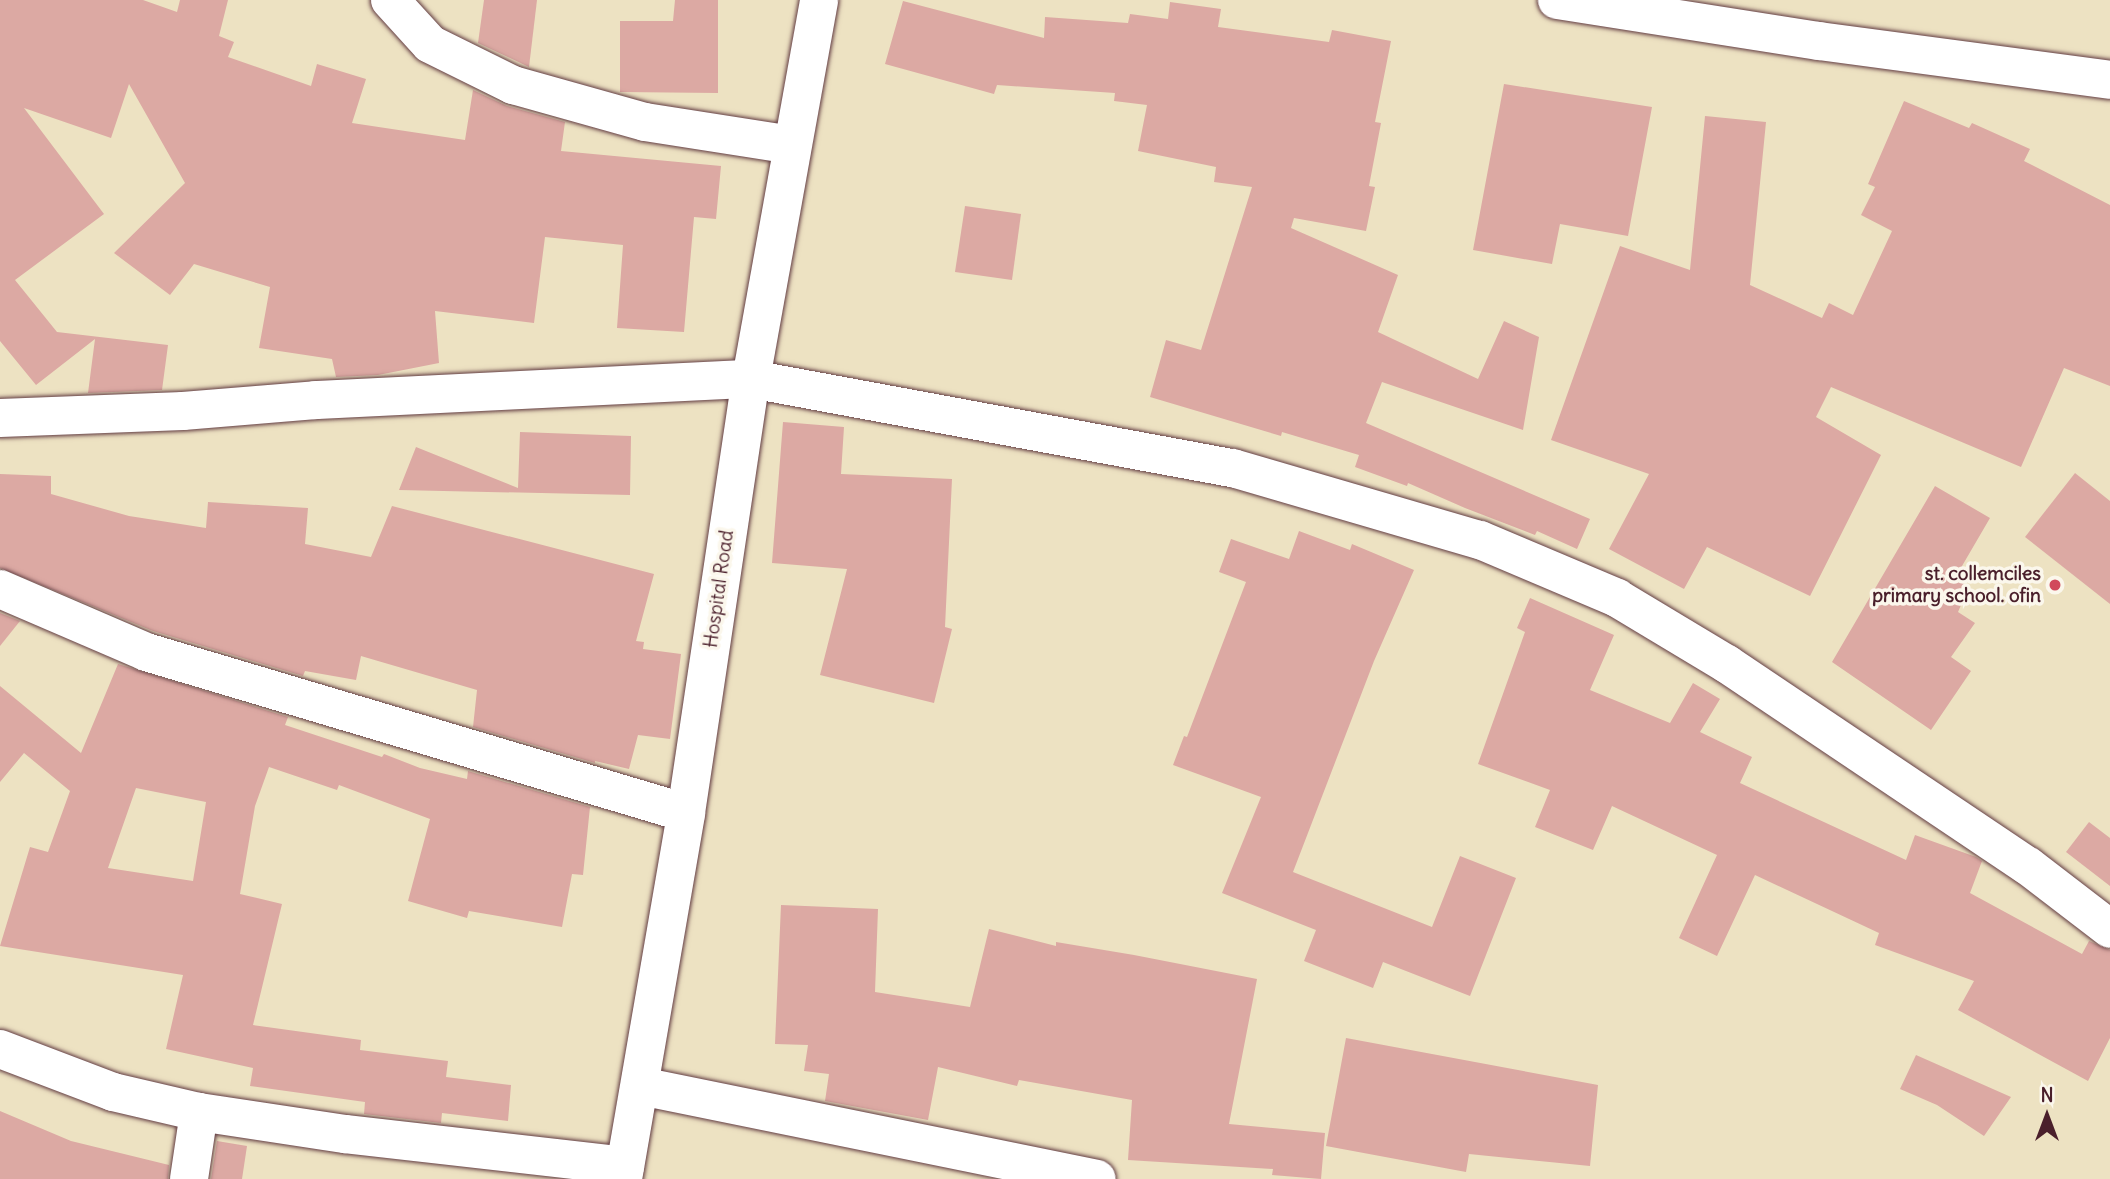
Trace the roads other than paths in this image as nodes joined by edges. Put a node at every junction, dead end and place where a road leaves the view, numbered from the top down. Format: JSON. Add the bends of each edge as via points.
{"nodes":[{"id":1,"x":390,"y":0,"type":"edge"},
{"id":2,"x":819,"y":0,"type":"edge"},
{"id":3,"x":1557,"y":0,"type":"edge"},
{"id":4,"x":2110,"y":80,"type":"edge"},
{"id":5,"x":792,"y":145,"type":"junction"},
{"id":6,"x":751,"y":379,"type":"junction"},
{"id":7,"x":0,"y":418,"type":"edge"},
{"id":8,"x":0,"y":589,"type":"edge"},
{"id":9,"x":686,"y":814,"type":"junction"},
{"id":10,"x":2110,"y":929,"type":"edge"},
{"id":11,"x":0,"y":1049,"type":"edge"},
{"id":12,"x":640,"y":1086,"type":"junction"},
{"id":13,"x":199,"y":1112,"type":"junction"},
{"id":14,"x":624,"y":1172,"type":"edge"},
{"id":15,"x":189,"y":1179,"type":"edge"},
{"id":16,"x":1097,"y":1179,"type":"edge"}],
"edges":[{"from":1,"to":5,"type":"street","via":[[430,44],[513,85],[645,122]]},
{"from":2,"to":5,"type":"street","name":"Hospital Road"},
{"from":3,"to":4,"type":"street"},
{"from":5,"to":6,"type":"street","name":"Hospital Road"},
{"from":6,"to":7,"type":"street"},
{"from":6,"to":9,"type":"street","name":"Hospital Road"},
{"from":6,"to":10,"type":"street","via":[[1233,468],[1480,540],[1617,598],[1727,664],[2028,866]]},
{"from":8,"to":9,"type":"street","via":[[146,652]]},
{"from":9,"to":12,"type":"street","name":"Hospital Road"},
{"from":11,"to":13,"type":"street","via":[[113,1092]]},
{"from":12,"to":14,"type":"street","name":"Hospital Road"},
{"from":12,"to":16,"type":"street"},
{"from":13,"to":14,"type":"street"},
{"from":13,"to":15,"type":"street"}]}
